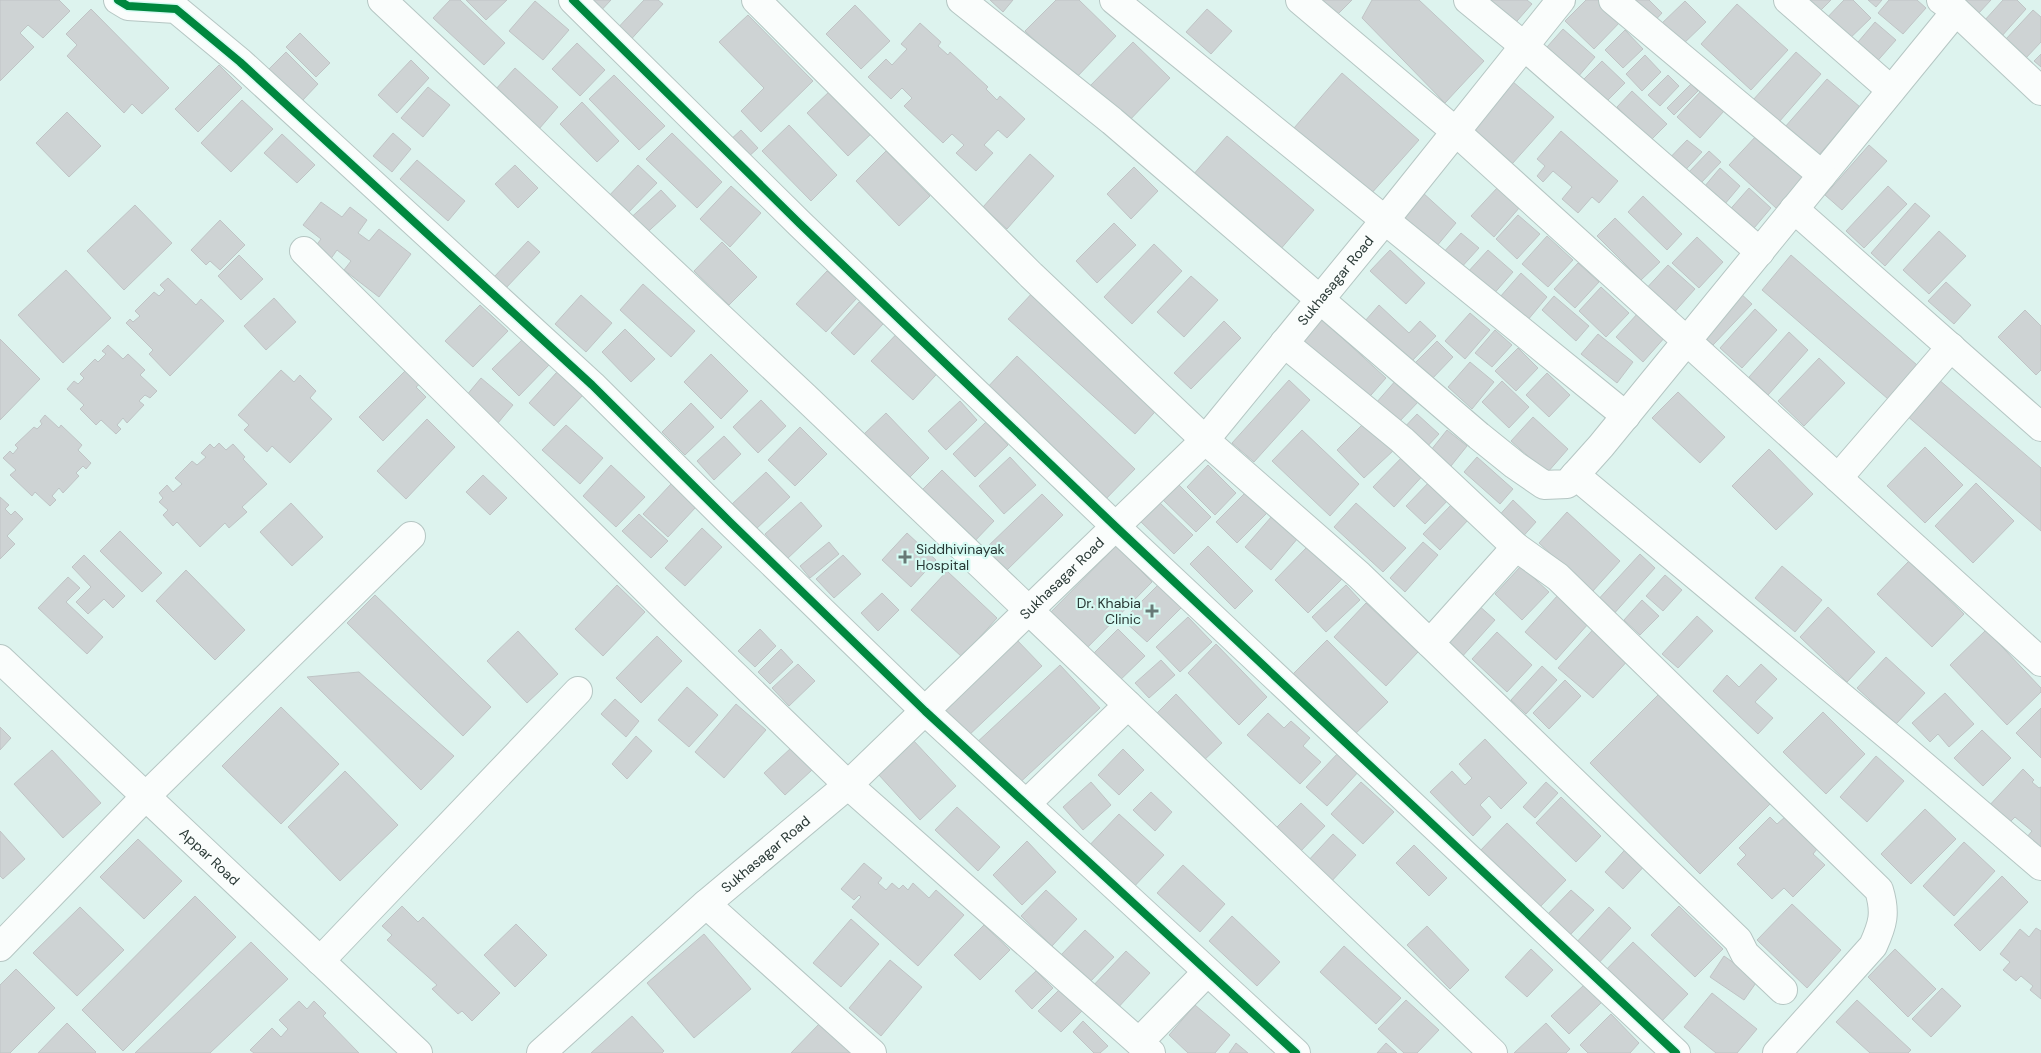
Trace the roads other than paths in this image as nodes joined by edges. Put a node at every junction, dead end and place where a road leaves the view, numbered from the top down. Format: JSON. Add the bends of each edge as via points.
{"nodes":[{"id":1,"x":118,"y":0,"type":"edge"},
{"id":2,"x":382,"y":0,"type":"edge"},
{"id":3,"x":573,"y":0,"type":"edge"},
{"id":4,"x":756,"y":0,"type":"edge"},
{"id":5,"x":961,"y":0,"type":"edge"},
{"id":6,"x":1114,"y":0,"type":"edge"},
{"id":7,"x":1300,"y":0,"type":"edge"},
{"id":8,"x":1468,"y":0,"type":"edge"},
{"id":9,"x":1561,"y":0,"type":"edge"},
{"id":10,"x":1613,"y":0,"type":"edge"},
{"id":11,"x":1788,"y":0,"type":"edge"},
{"id":12,"x":1949,"y":6,"type":"edge"},
{"id":13,"x":1524,"y":46,"type":"junction"},
{"id":14,"x":1891,"y":90,"type":"junction"},
{"id":15,"x":2041,"y":91,"type":"edge"},
{"id":16,"x":1455,"y":131,"type":"junction"},
{"id":17,"x":1822,"y":176,"type":"junction"},
{"id":18,"x":1794,"y":209,"type":"junction"},
{"id":19,"x":1385,"y":220,"type":"junction"},
{"id":20,"x":304,"y":251,"type":"dead end"},
{"id":21,"x":1760,"y":252,"type":"junction"},
{"id":22,"x":1320,"y":299,"type":"junction"},
{"id":23,"x":1687,"y":341,"type":"junction"},
{"id":24,"x":1284,"y":343,"type":"junction"},
{"id":25,"x":1951,"y":347,"type":"junction"},
{"id":26,"x":1626,"y":416,"type":"junction"},
{"id":27,"x":2041,"y":426,"type":"edge"},
{"id":28,"x":1205,"y":440,"type":"junction"},
{"id":29,"x":1575,"y":475,"type":"junction"},
{"id":30,"x":1838,"y":478,"type":"junction"},
{"id":31,"x":1116,"y":527,"type":"junction"},
{"id":32,"x":411,"y":536,"type":"dead end"},
{"id":33,"x":1516,"y":547,"type":"junction"},
{"id":34,"x":1029,"y":611,"type":"junction"},
{"id":35,"x":1430,"y":643,"type":"junction"},
{"id":36,"x":0,"y":659,"type":"edge"},
{"id":37,"x":2041,"y":662,"type":"edge"},
{"id":38,"x":578,"y":690,"type":"dead end"},
{"id":39,"x":1128,"y":705,"type":"junction"},
{"id":40,"x":925,"y":711,"type":"junction"},
{"id":41,"x":848,"y":785,"type":"junction"},
{"id":42,"x":145,"y":796,"type":"junction"},
{"id":43,"x":1026,"y":804,"type":"junction"},
{"id":44,"x":2041,"y":866,"type":"edge"},
{"id":45,"x":706,"y":904,"type":"junction"},
{"id":46,"x":0,"y":947,"type":"edge"},
{"id":47,"x":320,"y":961,"type":"junction"},
{"id":48,"x":1207,"y":972,"type":"junction"},
{"id":49,"x":1783,"y":990,"type":"dead end"},
{"id":50,"x":1145,"y":1048,"type":"edge"},
{"id":51,"x":551,"y":1050,"type":"edge"},
{"id":52,"x":418,"y":1053,"type":"edge"},
{"id":53,"x":872,"y":1053,"type":"edge"},
{"id":54,"x":1296,"y":1053,"type":"edge"},
{"id":55,"x":1493,"y":1053,"type":"edge"},
{"id":56,"x":1676,"y":1053,"type":"edge"},
{"id":57,"x":1777,"y":1053,"type":"edge"}],
"edges":[{"from":1,"to":40,"type":"street","via":[[128,6],[176,9],[240,62],[592,384]]},
{"from":2,"to":34,"type":"street"},
{"from":3,"to":31,"type":"street","via":[[800,224]]},
{"from":4,"to":28,"type":"street","via":[[1031,275]]},
{"from":5,"to":22,"type":"street","via":[[1112,122]]},
{"from":6,"to":19,"type":"street"},
{"from":7,"to":16,"type":"street"},
{"from":8,"to":13,"type":"street"},
{"from":9,"to":13,"type":"street","name":"Sukhasagar Road"},
{"from":10,"to":17,"type":"street"},
{"from":11,"to":14,"type":"street"},
{"from":12,"to":14,"type":"street"},
{"from":12,"to":15,"type":"street"},
{"from":13,"to":16,"type":"street","name":"Sukhasagar Road"},
{"from":13,"to":21,"type":"street"},
{"from":14,"to":17,"type":"street"},
{"from":16,"to":19,"type":"street","name":"Sukhasagar Road"},
{"from":16,"to":23,"type":"street"},
{"from":17,"to":18,"type":"street"},
{"from":18,"to":21,"type":"street"},
{"from":18,"to":25,"type":"street"},
{"from":19,"to":22,"type":"street","name":"Sukhasagar Road"},
{"from":19,"to":26,"type":"street"},
{"from":20,"to":41,"type":"street"},
{"from":21,"to":23,"type":"street"},
{"from":22,"to":24,"type":"street","name":"Sukhasagar Road"},
{"from":22,"to":29,"type":"street","via":[[1515,466],[1544,485],[1567,484]]},
{"from":23,"to":26,"type":"street"},
{"from":23,"to":30,"type":"street"},
{"from":24,"to":28,"type":"street","name":"Sukhasagar Road"},
{"from":24,"to":33,"type":"street","via":[[1402,440]]},
{"from":25,"to":27,"type":"street"},
{"from":25,"to":30,"type":"street"},
{"from":26,"to":29,"type":"street"},
{"from":28,"to":31,"type":"street","name":"Sukhasagar Road"},
{"from":28,"to":35,"type":"street","via":[[1359,575]]},
{"from":29,"to":44,"type":"street"},
{"from":30,"to":37,"type":"street"},
{"from":31,"to":34,"type":"street","name":"Sukhasagar Road"},
{"from":31,"to":56,"type":"street"},
{"from":32,"to":42,"type":"street"},
{"from":33,"to":35,"type":"street"},
{"from":33,"to":57,"type":"street","via":[[1558,577],[1879,890],[1884,907],[1882,927],[1873,946]]},
{"from":34,"to":39,"type":"street"},
{"from":34,"to":40,"type":"street","name":"Sukhasagar Road"},
{"from":35,"to":49,"type":"street","via":[[1738,940],[1745,954]]},
{"from":36,"to":42,"type":"street","name":"Appar Road"},
{"from":38,"to":47,"type":"street"},
{"from":39,"to":43,"type":"street"},
{"from":39,"to":55,"type":"street"},
{"from":40,"to":41,"type":"street","name":"Sukhasagar Road"},
{"from":40,"to":43,"type":"street"},
{"from":41,"to":45,"type":"street","name":"Sukhasagar Road"},
{"from":41,"to":50,"type":"street"},
{"from":42,"to":46,"type":"street"},
{"from":42,"to":47,"type":"street","name":"Appar Road"},
{"from":43,"to":48,"type":"street"},
{"from":45,"to":51,"type":"street","name":"Sukhasagar Road"},
{"from":45,"to":53,"type":"street"},
{"from":47,"to":52,"type":"street","name":"Appar Road"},
{"from":48,"to":50,"type":"street"},
{"from":48,"to":54,"type":"street"}]}
